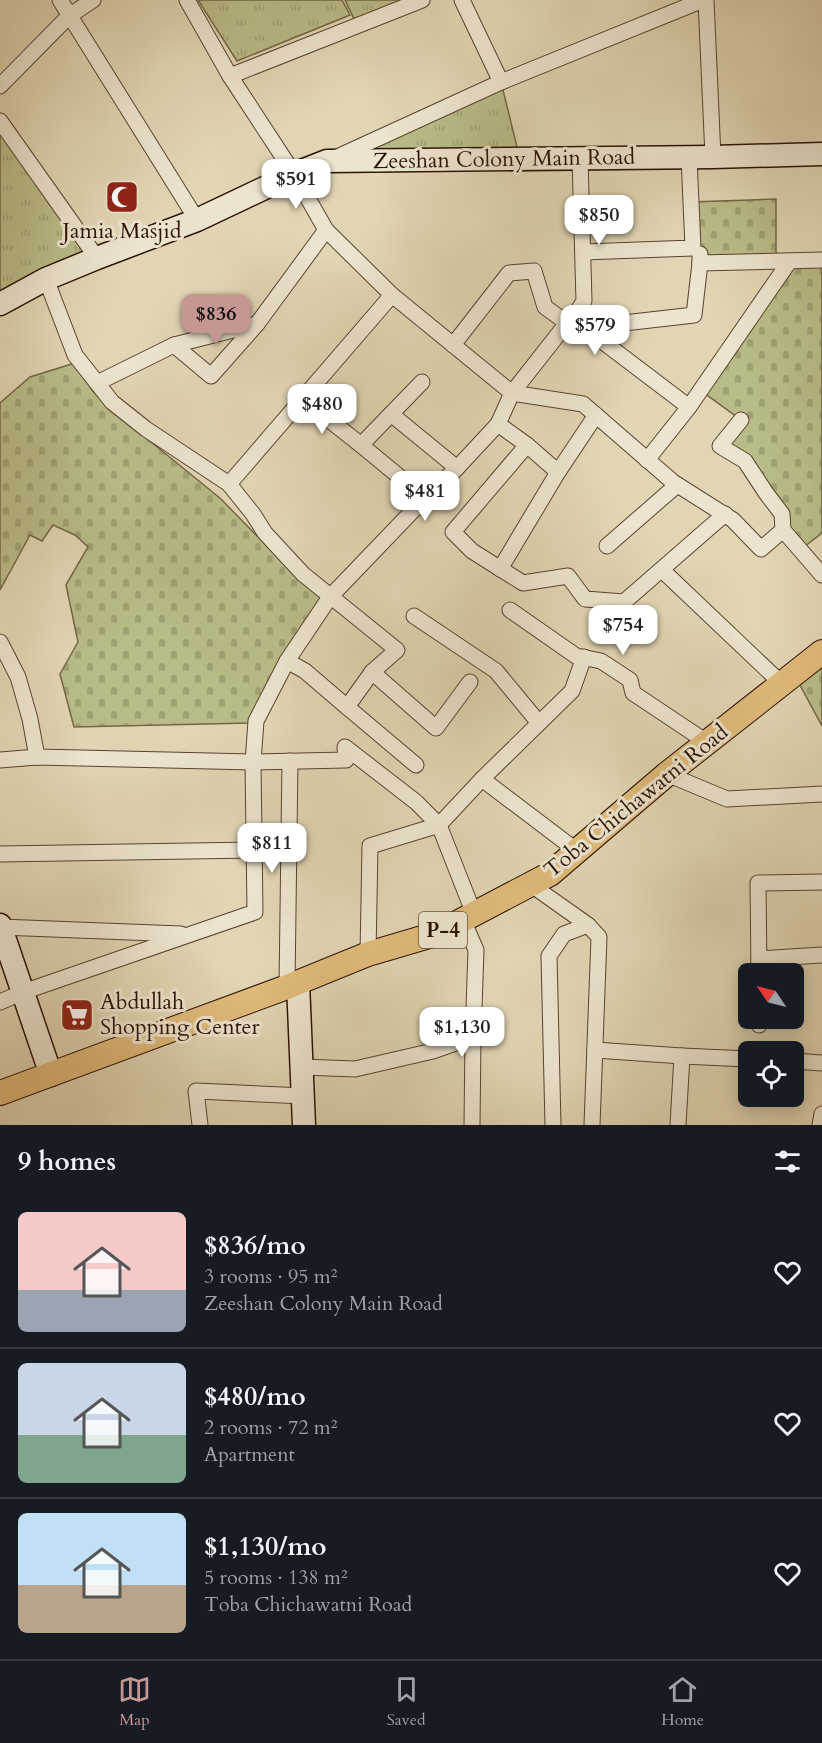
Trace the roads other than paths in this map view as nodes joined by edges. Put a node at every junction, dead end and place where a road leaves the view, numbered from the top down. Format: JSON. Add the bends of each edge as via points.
{"nodes":[{"id":1,"x":60,"y":0,"type":"edge"},
{"id":2,"x":93,"y":0,"type":"edge"},
{"id":3,"x":187,"y":0,"type":"edge"},
{"id":4,"x":422,"y":0,"type":"edge"},
{"id":5,"x":462,"y":0,"type":"edge"},
{"id":6,"x":705,"y":0,"type":"edge"},
{"id":7,"x":69,"y":16,"type":"junction"},
{"id":8,"x":230,"y":76,"type":"junction"},
{"id":9,"x":501,"y":82,"type":"junction"},
{"id":10,"x":0,"y":86,"type":"edge"},
{"id":11,"x":0,"y":121,"type":"edge"},
{"id":12,"x":822,"y":154,"type":"edge"},
{"id":13,"x":689,"y":157,"type":"junction"},
{"id":14,"x":713,"y":157,"type":"junction"},
{"id":15,"x":580,"y":159,"type":"junction"},
{"id":16,"x":327,"y":161,"type":"junction"},
{"id":17,"x":294,"y":174,"type":"junction"},
{"id":18,"x":197,"y":220,"type":"junction"},
{"id":19,"x":326,"y":230,"type":"junction"},
{"id":20,"x":693,"y":248,"type":"junction"},
{"id":21,"x":583,"y":252,"type":"junction"},
{"id":22,"x":97,"y":258,"type":"junction"},
{"id":23,"x":822,"y":260,"type":"edge"},
{"id":24,"x":789,"y":262,"type":"junction"},
{"id":25,"x":700,"y":263,"type":"junction"},
{"id":26,"x":46,"y":279,"type":"junction"},
{"id":27,"x":392,"y":296,"type":"junction"},
{"id":28,"x":0,"y":304,"type":"edge"},
{"id":29,"x":569,"y":323,"type":"junction"},
{"id":30,"x":257,"y":324,"type":"junction"},
{"id":31,"x":607,"y":344,"type":"junction"},
{"id":32,"x":174,"y":345,"type":"junction"},
{"id":33,"x":453,"y":345,"type":"junction"},
{"id":34,"x":422,"y":382,"type":"dead end"},
{"id":35,"x":97,"y":383,"type":"junction"},
{"id":36,"x":512,"y":393,"type":"junction"},
{"id":37,"x":303,"y":399,"type":"junction"},
{"id":38,"x":689,"y":407,"type":"junction"},
{"id":39,"x":391,"y":414,"type":"junction"},
{"id":40,"x":596,"y":415,"type":"junction"},
{"id":41,"x":741,"y":420,"type":"dead end"},
{"id":42,"x":498,"y":424,"type":"junction"},
{"id":43,"x":361,"y":445,"type":"junction"},
{"id":44,"x":527,"y":445,"type":"junction"},
{"id":45,"x":647,"y":460,"type":"junction"},
{"id":46,"x":457,"y":468,"type":"junction"},
{"id":47,"x":558,"y":472,"type":"junction"},
{"id":48,"x":229,"y":484,"type":"junction"},
{"id":49,"x":678,"y":485,"type":"junction"},
{"id":50,"x":425,"y":498,"type":"junction"},
{"id":51,"x":725,"y":514,"type":"junction"},
{"id":52,"x":783,"y":530,"type":"junction"},
{"id":53,"x":607,"y":546,"type":"dead end"},
{"id":54,"x":500,"y":569,"type":"junction"},
{"id":55,"x":662,"y":570,"type":"junction"},
{"id":56,"x":822,"y":575,"type":"edge"},
{"id":57,"x":330,"y":597,"type":"junction"},
{"id":58,"x":510,"y":610,"type":"dead end"},
{"id":59,"x":414,"y":616,"type":"dead end"},
{"id":60,"x":0,"y":642,"type":"edge"},
{"id":61,"x":822,"y":652,"type":"edge"},
{"id":62,"x":584,"y":657,"type":"junction"},
{"id":63,"x":287,"y":661,"type":"junction"},
{"id":64,"x":372,"y":672,"type":"junction"},
{"id":65,"x":470,"y":682,"type":"dead end"},
{"id":66,"x":782,"y":684,"type":"junction"},
{"id":67,"x":347,"y":707,"type":"junction"},
{"id":68,"x":539,"y":723,"type":"junction"},
{"id":69,"x":708,"y":743,"type":"junction"},
{"id":70,"x":36,"y":757,"type":"junction"},
{"id":71,"x":0,"y":760,"type":"edge"},
{"id":72,"x":290,"y":761,"type":"junction"},
{"id":73,"x":253,"y":762,"type":"junction"},
{"id":74,"x":416,"y":765,"type":"dead end"},
{"id":75,"x":667,"y":774,"type":"junction"},
{"id":76,"x":482,"y":778,"type":"junction"},
{"id":77,"x":822,"y":794,"type":"edge"},
{"id":78,"x":439,"y":825,"type":"junction"},
{"id":79,"x":254,"y":850,"type":"junction"},
{"id":80,"x":577,"y":851,"type":"junction"},
{"id":81,"x":0,"y":854,"type":"edge"},
{"id":82,"x":822,"y":882,"type":"edge"},
{"id":83,"x":530,"y":884,"type":"junction"},
{"id":84,"x":469,"y":917,"type":"junction"},
{"id":85,"x":588,"y":925,"type":"junction"},
{"id":86,"x":0,"y":927,"type":"edge"},
{"id":87,"x":190,"y":934,"type":"junction"},
{"id":88,"x":368,"y":954,"type":"junction"},
{"id":89,"x":822,"y":955,"type":"edge"},
{"id":90,"x":759,"y":963,"type":"edge"},
{"id":91,"x":776,"y":963,"type":"edge"},
{"id":92,"x":293,"y":985,"type":"junction"},
{"id":93,"x":23,"y":992,"type":"junction"},
{"id":94,"x":0,"y":1002,"type":"edge"},
{"id":95,"x":473,"y":1037,"type":"junction"},
{"id":96,"x":595,"y":1050,"type":"junction"},
{"id":97,"x":682,"y":1056,"type":"junction"},
{"id":98,"x":738,"y":1059,"type":"edge"},
{"id":99,"x":804,"y":1061,"type":"edge"},
{"id":100,"x":822,"y":1062,"type":"edge"},
{"id":101,"x":302,"y":1066,"type":"junction"},
{"id":102,"x":51,"y":1075,"type":"junction"},
{"id":103,"x":0,"y":1093,"type":"edge"},
{"id":104,"x":304,"y":1096,"type":"junction"},
{"id":105,"x":822,"y":1114,"type":"edge"},
{"id":106,"x":200,"y":1125,"type":"edge"},
{"id":107,"x":304,"y":1125,"type":"edge"},
{"id":108,"x":472,"y":1125,"type":"edge"},
{"id":109,"x":553,"y":1125,"type":"edge"},
{"id":110,"x":592,"y":1125,"type":"edge"},
{"id":111,"x":678,"y":1125,"type":"edge"},
{"id":112,"x":820,"y":1125,"type":"edge"}],
"edges":[{"from":1,"to":7,"type":"street"},
{"from":2,"to":7,"type":"street"},
{"from":3,"to":8,"type":"street"},
{"from":4,"to":8,"type":"street"},
{"from":5,"to":9,"type":"street"},
{"from":6,"to":9,"type":"street"},
{"from":6,"to":14,"type":"street"},
{"from":7,"to":10,"type":"street"},
{"from":7,"to":18,"type":"street"},
{"from":8,"to":17,"type":"street"},
{"from":9,"to":16,"type":"street"},
{"from":11,"to":22,"type":"street"},
{"from":12,"to":14,"type":"street","name":"Zeeshan Colony Main Road"},
{"from":13,"to":14,"type":"street","name":"Zeeshan Colony Main Road"},
{"from":13,"to":15,"type":"street","name":"Zeeshan Colony Main Road"},
{"from":13,"to":20,"type":"street"},
{"from":15,"to":16,"type":"street","name":"Zeeshan Colony Main Road"},
{"from":15,"to":21,"type":"street"},
{"from":16,"to":17,"type":"street","name":"Zeeshan Colony Main Road"},
{"from":17,"to":18,"type":"street","name":"Zeeshan Colony Main Road"},
{"from":17,"to":19,"type":"street"},
{"from":18,"to":22,"type":"street","name":"Zeeshan Colony Main Road"},
{"from":19,"to":27,"type":"street"},
{"from":19,"to":30,"type":"street"},
{"from":20,"to":21,"type":"street"},
{"from":20,"to":25,"type":"street","via":[[700,249]]},
{"from":21,"to":29,"type":"street","via":[[584,301]]},
{"from":22,"to":26,"type":"street","name":"Zeeshan Colony Main Road"},
{"from":23,"to":24,"type":"street"},
{"from":24,"to":25,"type":"street"},
{"from":24,"to":38,"type":"street"},
{"from":25,"to":31,"type":"street","via":[[694,315],[624,323]]},
{"from":26,"to":28,"type":"street","name":"Zeeshan Colony Main Road"},
{"from":26,"to":35,"type":"street","via":[[75,355]]},
{"from":27,"to":33,"type":"street"},
{"from":27,"to":37,"type":"street"},
{"from":29,"to":31,"type":"street","via":[[577,322]]},
{"from":29,"to":33,"type":"street","via":[[544,307],[534,271],[509,273]]},
{"from":29,"to":36,"type":"street"},
{"from":30,"to":32,"type":"street"},
{"from":30,"to":32,"type":"street","via":[[211,376]]},
{"from":31,"to":38,"type":"street"},
{"from":32,"to":35,"type":"street"},
{"from":33,"to":36,"type":"street"},
{"from":34,"to":39,"type":"street"},
{"from":35,"to":48,"type":"street","via":[[112,402],[146,429]]},
{"from":36,"to":40,"type":"street","via":[[583,404]]},
{"from":36,"to":42,"type":"street"},
{"from":37,"to":43,"type":"street"},
{"from":37,"to":48,"type":"street"},
{"from":38,"to":45,"type":"street"},
{"from":39,"to":43,"type":"street"},
{"from":39,"to":46,"type":"street"},
{"from":40,"to":45,"type":"street"},
{"from":40,"to":47,"type":"street"},
{"from":41,"to":52,"type":"street","via":[[720,446],[745,461],[782,514]]},
{"from":42,"to":44,"type":"street"},
{"from":42,"to":46,"type":"street"},
{"from":43,"to":50,"type":"street"},
{"from":44,"to":47,"type":"street"},
{"from":44,"to":54,"type":"street","via":[[453,532],[472,551]]},
{"from":45,"to":49,"type":"street"},
{"from":46,"to":50,"type":"street"},
{"from":47,"to":54,"type":"street"},
{"from":48,"to":57,"type":"street","via":[[265,533]]},
{"from":49,"to":51,"type":"street"},
{"from":49,"to":53,"type":"street"},
{"from":50,"to":57,"type":"street"},
{"from":51,"to":52,"type":"street","via":[[761,549]]},
{"from":51,"to":55,"type":"street"},
{"from":52,"to":56,"type":"street"},
{"from":54,"to":55,"type":"street","via":[[523,584],[568,576],[585,599],[624,602]]},
{"from":55,"to":66,"type":"street"},
{"from":57,"to":63,"type":"street"},
{"from":57,"to":64,"type":"street","via":[[397,650]]},
{"from":58,"to":62,"type":"street","via":[[576,656]]},
{"from":59,"to":68,"type":"street","via":[[496,671]]},
{"from":60,"to":70,"type":"street","via":[[18,677]]},
{"from":61,"to":66,"type":"main road","name":"Toba Chichawatni Road","number":"P-4"},
{"from":62,"to":68,"type":"street","via":[[572,691]]},
{"from":62,"to":69,"type":"street","via":[[601,661],[630,680],[633,693]]},
{"from":63,"to":67,"type":"street","via":[[305,671]]},
{"from":63,"to":73,"type":"street","via":[[256,721]]},
{"from":64,"to":65,"type":"street","via":[[436,728]]},
{"from":64,"to":67,"type":"street"},
{"from":66,"to":69,"type":"main road","name":"Toba Chichawatni Road","number":"P-4"},
{"from":67,"to":74,"type":"street"},
{"from":68,"to":76,"type":"street"},
{"from":69,"to":75,"type":"main road","name":"Toba Chichawatni Road","number":"P-4"},
{"from":70,"to":71,"type":"street"},
{"from":70,"to":73,"type":"street"},
{"from":72,"to":73,"type":"street"},
{"from":72,"to":78,"type":"street","via":[[346,760],[345,747],[416,802]]},
{"from":72,"to":92,"type":"street"},
{"from":73,"to":79,"type":"street"},
{"from":75,"to":77,"type":"street","via":[[727,799]]},
{"from":75,"to":80,"type":"main road","name":"Toba Chichawatni Road","number":"P-4"},
{"from":76,"to":78,"type":"street"},
{"from":76,"to":80,"type":"street"},
{"from":78,"to":84,"type":"street"},
{"from":78,"to":88,"type":"street","via":[[370,846]]},
{"from":79,"to":81,"type":"street"},
{"from":79,"to":87,"type":"street","via":[[255,912]]},
{"from":80,"to":83,"type":"main road","name":"Toba Chichawatni Road","number":"P-4","via":[[550,874]]},
{"from":82,"to":90,"type":"street","via":[[758,884]]},
{"from":83,"to":84,"type":"main road","name":"Toba Chichawatni Road","number":"P-4"},
{"from":83,"to":85,"type":"street"},
{"from":84,"to":88,"type":"main road","name":"Toba Chichawatni Road","number":"P-4","via":[[436,934]]},
{"from":84,"to":95,"type":"street","via":[[476,950]]},
{"from":85,"to":96,"type":"street","via":[[599,938]]},
{"from":85,"to":109,"type":"street","via":[[564,934],[549,956]]},
{"from":86,"to":87,"type":"street"},
{"from":86,"to":93,"type":"street"},
{"from":87,"to":93,"type":"street"},
{"from":88,"to":92,"type":"main road","name":"Toba Chichawatni Road","number":"P-4"},
{"from":89,"to":91,"type":"street"},
{"from":92,"to":101,"type":"street"},
{"from":92,"to":102,"type":"main road","name":"Toba Chichawatni Road","number":"P-4"},
{"from":93,"to":94,"type":"street"},
{"from":93,"to":102,"type":"street"},
{"from":95,"to":101,"type":"street","via":[[433,1051],[355,1069]]},
{"from":95,"to":108,"type":"street"},
{"from":96,"to":97,"type":"street"},
{"from":96,"to":110,"type":"street"},
{"from":97,"to":98,"type":"street"},
{"from":97,"to":111,"type":"street"},
{"from":99,"to":100,"type":"street"},
{"from":101,"to":104,"type":"street"},
{"from":102,"to":103,"type":"main road","name":"Toba Chichawatni Road","number":"P-4"},
{"from":104,"to":106,"type":"street","via":[[196,1091]]},
{"from":104,"to":107,"type":"street"},
{"from":105,"to":112,"type":"street"}]}
